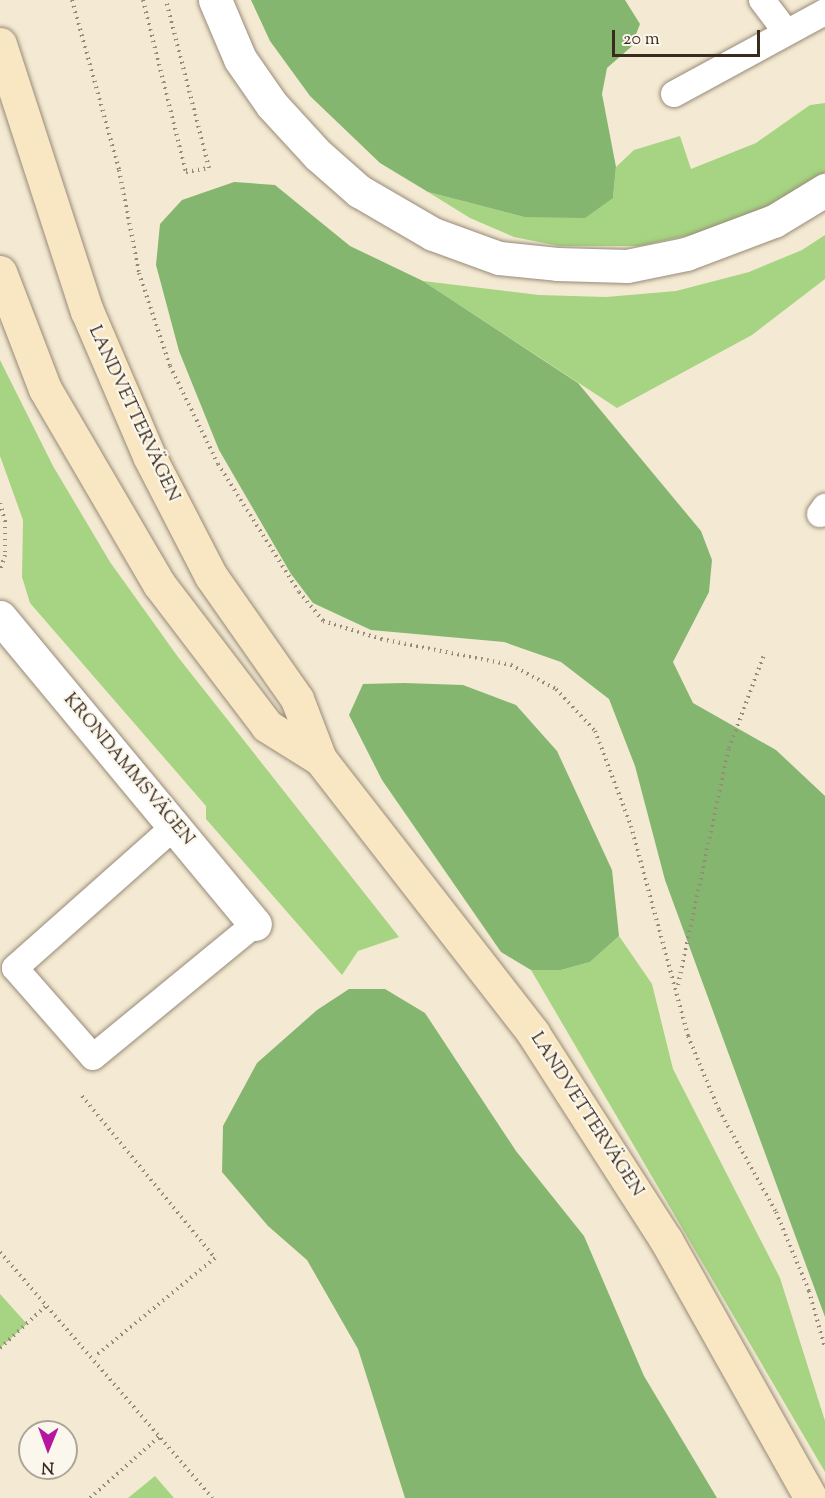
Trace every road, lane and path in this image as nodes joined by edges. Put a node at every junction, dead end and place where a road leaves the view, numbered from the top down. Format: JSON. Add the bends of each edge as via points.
{"nodes":[{"id":1,"x":72,"y":0,"type":"edge"},
{"id":2,"x":143,"y":0,"type":"edge"},
{"id":3,"x":166,"y":0,"type":"edge"},
{"id":4,"x":215,"y":0,"type":"edge"},
{"id":5,"x":762,"y":0,"type":"edge"},
{"id":6,"x":825,"y":12,"type":"edge"},
{"id":7,"x":786,"y":32,"type":"junction"},
{"id":8,"x":0,"y":44,"type":"edge"},
{"id":9,"x":674,"y":94,"type":"dead end"},
{"id":10,"x":825,"y":190,"type":"edge"},
{"id":11,"x":0,"y":272,"type":"edge"},
{"id":12,"x":0,"y":503,"type":"edge"},
{"id":13,"x":0,"y":570,"type":"edge"},
{"id":14,"x":0,"y":617,"type":"edge"},
{"id":15,"x":764,"y":655,"type":"dead end"},
{"id":16,"x":320,"y":759,"type":"junction"},
{"id":17,"x":175,"y":826,"type":"junction"},
{"id":18,"x":255,"y":924,"type":"joint"},
{"id":19,"x":8,"y":961,"type":"edge"},
{"id":20,"x":677,"y":987,"type":"junction"},
{"id":21,"x":74,"y":1086,"type":"dead end"},
{"id":22,"x":0,"y":1252,"type":"edge"},
{"id":23,"x":47,"y":1305,"type":"junction"},
{"id":24,"x":0,"y":1348,"type":"edge"},
{"id":25,"x":825,"y":1348,"type":"edge"},
{"id":26,"x":94,"y":1357,"type":"junction"},
{"id":27,"x":161,"y":1435,"type":"junction"},
{"id":28,"x":90,"y":1498,"type":"edge"},
{"id":29,"x":212,"y":1498,"type":"edge"},
{"id":30,"x":811,"y":1498,"type":"edge"}],
"edges":[{"from":1,"to":20,"type":"path","via":[[119,170],[139,273],[170,366],[218,464],[299,592],[323,621],[381,639],[511,665],[556,689],[595,730],[632,826]]},
{"from":2,"to":3,"type":"path","via":[[186,172],[209,168]]},
{"from":4,"to":10,"type":"street","via":[[240,59],[272,105],[318,155],[359,191],[433,234],[499,258],[627,266],[676,256],[738,237]]},
{"from":5,"to":7,"type":"lane"},
{"from":6,"to":7,"type":"lane"},
{"from":7,"to":9,"type":"lane"},
{"from":8,"to":16,"type":"street","name":"LANDVETTERVÄGEN","via":[[87,311],[149,456],[211,576],[297,699]]},
{"from":11,"to":16,"type":"street","name":"LANDVETTERVÄGEN","via":[[45,389],[159,584],[267,726]]},
{"from":12,"to":13,"type":"path","via":[[5,521],[5,555]]},
{"from":14,"to":17,"type":"street","name":"KRONDAMMSVÄGEN"},
{"from":15,"to":20,"type":"path","via":[[729,748]]},
{"from":16,"to":30,"type":"street","name":"LANDVETTERVÄGEN","via":[[533,1033],[666,1240]]},
{"from":17,"to":18,"type":"street","name":"KRONDAMMSVÄGEN"},
{"from":17,"to":19,"type":"lane"},
{"from":18,"to":19,"type":"lane","via":[[93,1057]]},
{"from":20,"to":25,"type":"path","via":[[693,1047],[719,1110],[776,1212],[809,1291]]},
{"from":21,"to":26,"type":"path","via":[[215,1258]]},
{"from":22,"to":23,"type":"path"},
{"from":23,"to":24,"type":"path"},
{"from":23,"to":26,"type":"path"},
{"from":26,"to":27,"type":"path"},
{"from":27,"to":28,"type":"path"},
{"from":27,"to":29,"type":"path"}]}
